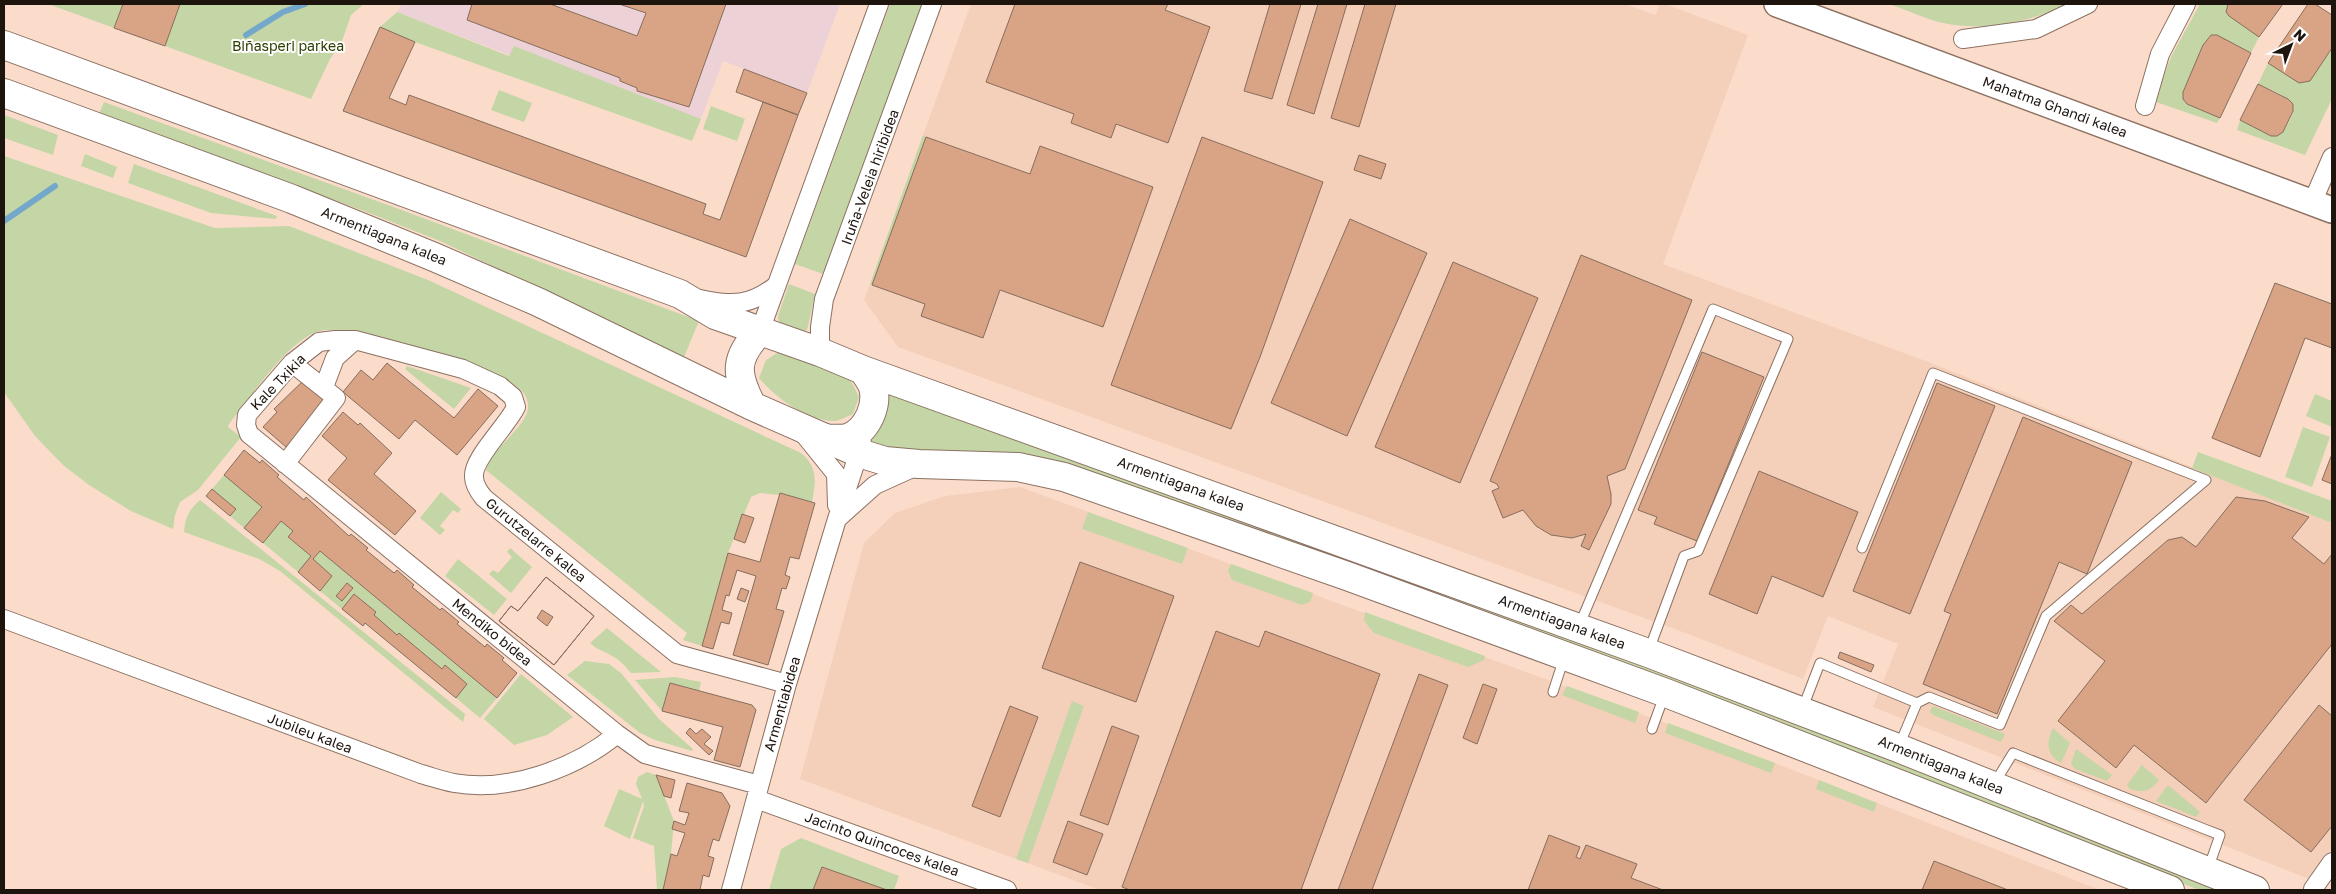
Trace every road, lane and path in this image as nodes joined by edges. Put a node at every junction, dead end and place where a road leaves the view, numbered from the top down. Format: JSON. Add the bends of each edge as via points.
{"nodes":[{"id":1,"x":879,"y":4,"type":"edge"},
{"id":2,"x":932,"y":4,"type":"edge"},
{"id":3,"x":1777,"y":4,"type":"edge"},
{"id":4,"x":2088,"y":4,"type":"edge"},
{"id":5,"x":2186,"y":4,"type":"edge"},
{"id":6,"x":1963,"y":39,"type":"dead end"},
{"id":7,"x":4,"y":45,"type":"edge"},
{"id":8,"x":4,"y":93,"type":"edge"},
{"id":9,"x":2145,"y":106,"type":"dead end"},
{"id":10,"x":2332,"y":157,"type":"edge"},
{"id":11,"x":2322,"y":207,"type":"edge"},
{"id":12,"x":777,"y":285,"type":"junction"},
{"id":13,"x":680,"y":294,"type":"junction"},
{"id":14,"x":760,"y":332,"type":"junction"},
{"id":15,"x":355,"y":340,"type":"junction"},
{"id":16,"x":820,"y":352,"type":"junction"},
{"id":17,"x":292,"y":363,"type":"junction"},
{"id":18,"x":863,"y":370,"type":"junction"},
{"id":19,"x":324,"y":386,"type":"junction"},
{"id":20,"x":752,"y":406,"type":"junction"},
{"id":21,"x":871,"y":417,"type":"junction"},
{"id":22,"x":796,"y":425,"type":"junction"},
{"id":23,"x":249,"y":434,"type":"joint"},
{"id":24,"x":823,"y":439,"type":"junction"},
{"id":25,"x":859,"y":453,"type":"junction"},
{"id":26,"x":286,"y":464,"type":"junction"},
{"id":27,"x":919,"y":464,"type":"junction"},
{"id":28,"x":837,"y":519,"type":"junction"},
{"id":29,"x":1862,"y":548,"type":"dead end"},
{"id":30,"x":4,"y":620,"type":"edge"},
{"id":31,"x":1579,"y":627,"type":"junction"},
{"id":32,"x":1648,"y":653,"type":"junction"},
{"id":33,"x":1565,"y":656,"type":"junction"},
{"id":34,"x":787,"y":684,"type":"junction"},
{"id":35,"x":1553,"y":692,"type":"dead end"},
{"id":36,"x":1666,"y":693,"type":"junction"},
{"id":37,"x":1917,"y":703,"type":"junction"},
{"id":38,"x":1801,"y":711,"type":"junction"},
{"id":39,"x":1652,"y":729,"type":"dead end"},
{"id":40,"x":617,"y":734,"type":"junction"},
{"id":41,"x":1898,"y":748,"type":"junction"},
{"id":42,"x":1993,"y":786,"type":"junction"},
{"id":43,"x":757,"y":792,"type":"junction"},
{"id":44,"x":2332,"y":862,"type":"edge"},
{"id":45,"x":2208,"y":872,"type":"junction"},
{"id":46,"x":2313,"y":889,"type":"dead end"},
{"id":47,"x":731,"y":890,"type":"edge"},
{"id":48,"x":1007,"y":890,"type":"edge"},
{"id":49,"x":2170,"y":890,"type":"edge"},
{"id":50,"x":2255,"y":890,"type":"edge"}],
"edges":[{"from":1,"to":12,"type":"street"},
{"from":2,"to":16,"type":"street","name":"Iruña-Veleia hiribidea","via":[[824,300]]},
{"from":3,"to":11,"type":"main road","name":"Mahatma Ghandi kalea"},
{"from":4,"to":6,"type":"street","via":[[2036,29]]},
{"from":5,"to":9,"type":"street","via":[[2160,54]]},
{"from":7,"to":13,"type":"main road","name":"Armentiagana kalea"},
{"from":8,"to":20,"type":"main road","name":"Armentiagana kalea","via":[[379,234],[538,302]]},
{"from":10,"to":11,"type":"street"},
{"from":12,"to":13,"type":"street","via":[[764,295],[743,303],[720,303]]},
{"from":12,"to":14,"type":"street"},
{"from":13,"to":14,"type":"main road","name":"Armentiagana kalea","via":[[715,315]]},
{"from":14,"to":16,"type":"main road","name":"Armentiagana kalea"},
{"from":14,"to":20,"type":"main road","via":[[748,344],[740,360],[740,383]]},
{"from":15,"to":17,"type":"street","name":"Kale Txikia","via":[[319,342]]},
{"from":15,"to":19,"type":"street","via":[[335,358]]},
{"from":15,"to":34,"type":"street","name":"Gurutzelarre kalea","via":[[462,369],[500,386],[514,397],[516,406],[510,420],[475,466],[473,477],[484,498],[677,654]]},
{"from":16,"to":18,"type":"main road","name":"Armentiagana kalea"},
{"from":17,"to":19,"type":"street"},
{"from":17,"to":23,"type":"street","name":"Kale Txikia","via":[[247,414]]},
{"from":18,"to":21,"type":"main road","via":[[873,387]]},
{"from":18,"to":31,"type":"main road","name":"Armentiagana kalea"},
{"from":19,"to":26,"type":"street","via":[[336,398]]},
{"from":20,"to":22,"type":"main road","name":"Armentiagana kalea"},
{"from":21,"to":24,"type":"main road","via":[[850,437]]},
{"from":21,"to":25,"type":"street","name":"Armentiabidea"},
{"from":22,"to":24,"type":"main road","name":"Armentiagana kalea"},
{"from":22,"to":28,"type":"street","name":"Armentiabidea","via":[[836,474]]},
{"from":23,"to":26,"type":"street","name":"Mendiko bidea"},
{"from":24,"to":25,"type":"main road","name":"Armentiagana kalea"},
{"from":25,"to":27,"type":"main road","name":"Armentiagana kalea","via":[[885,461]]},
{"from":25,"to":28,"type":"street","name":"Armentiabidea"},
{"from":26,"to":40,"type":"street","name":"Mendiko bidea"},
{"from":27,"to":28,"type":"street","via":[[875,485]]},
{"from":27,"to":33,"type":"main road","name":"Armentiagana kalea","via":[[1018,467],[1064,477]]},
{"from":28,"to":34,"type":"street","name":"Armentiabidea"},
{"from":29,"to":37,"type":"lane","via":[[1933,373],[2206,480],[2046,616],[2000,725],[1929,697]]},
{"from":30,"to":40,"type":"street","name":"Jubileu kalea","via":[[421,774],[455,783],[498,783],[536,775],[581,757]]},
{"from":31,"to":32,"type":"main road","name":"Armentiagana kalea"},
{"from":31,"to":32,"type":"lane","via":[[1713,309],[1788,339],[1698,551],[1684,556]]},
{"from":32,"to":38,"type":"main road","name":"Armentiagana kalea"},
{"from":33,"to":35,"type":"lane"},
{"from":33,"to":36,"type":"main road","name":"Armentiagana kalea"},
{"from":34,"to":43,"type":"street","name":"Armentiabidea"},
{"from":36,"to":39,"type":"lane"},
{"from":36,"to":49,"type":"main road","name":"Armentiagana kalea"},
{"from":37,"to":38,"type":"lane","via":[[1820,662]]},
{"from":37,"to":41,"type":"lane"},
{"from":38,"to":41,"type":"main road","name":"Armentiagana kalea"},
{"from":40,"to":43,"type":"street","name":"Mendiko bidea","via":[[645,754]]},
{"from":41,"to":42,"type":"main road","name":"Armentiagana kalea"},
{"from":42,"to":45,"type":"main road","name":"Armentiagana kalea"},
{"from":42,"to":45,"type":"lane","via":[[2013,753],[2220,835]]},
{"from":43,"to":47,"type":"street","name":"Armentiabidea"},
{"from":43,"to":48,"type":"street","name":"Jacinto Quincoces kalea"},
{"from":44,"to":46,"type":"street"},
{"from":45,"to":50,"type":"main road","name":"Armentiagana kalea"}]}
